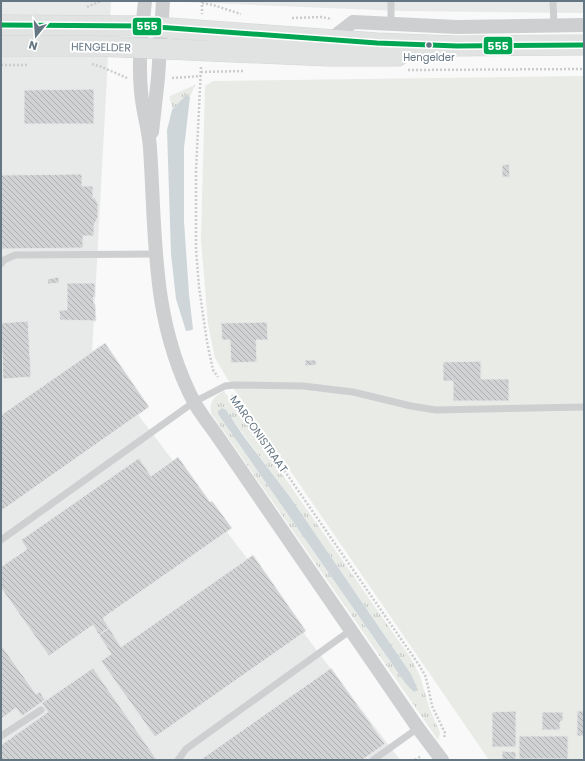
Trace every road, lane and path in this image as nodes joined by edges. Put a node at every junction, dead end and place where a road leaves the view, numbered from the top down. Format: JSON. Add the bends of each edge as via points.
{"nodes":[{"id":1,"x":145,"y":1,"type":"edge"},
{"id":2,"x":163,"y":1,"type":"edge"},
{"id":3,"x":391,"y":1,"type":"edge"},
{"id":4,"x":553,"y":1,"type":"edge"},
{"id":5,"x":202,"y":4,"type":"dead end"},
{"id":6,"x":242,"y":15,"type":"dead end"},
{"id":7,"x":291,"y":18,"type":"dead end"},
{"id":8,"x":353,"y":22,"type":"junction"},
{"id":9,"x":391,"y":23,"type":"junction"},
{"id":10,"x":1,"y":25,"type":"edge"},
{"id":11,"x":584,"y":25,"type":"edge"},
{"id":12,"x":143,"y":26,"type":"junction"},
{"id":13,"x":554,"y":26,"type":"junction"},
{"id":14,"x":162,"y":27,"type":"junction"},
{"id":15,"x":331,"y":39,"type":"junction"},
{"id":16,"x":584,"y":45,"type":"edge"},
{"id":17,"x":1,"y":46,"type":"edge"},
{"id":18,"x":141,"y":48,"type":"junction"},
{"id":19,"x":160,"y":49,"type":"junction"},
{"id":20,"x":584,"y":53,"type":"edge"},
{"id":21,"x":91,"y":64,"type":"dead end"},
{"id":22,"x":1,"y":65,"type":"edge"},
{"id":23,"x":32,"y":65,"type":"dead end"},
{"id":24,"x":158,"y":78,"type":"junction"},
{"id":25,"x":140,"y":79,"type":"junction"},
{"id":26,"x":150,"y":146,"type":"junction"},
{"id":27,"x":155,"y":254,"type":"junction"},
{"id":28,"x":1,"y":264,"type":"edge"},
{"id":29,"x":225,"y":386,"type":"junction"},
{"id":30,"x":194,"y":402,"type":"junction"},
{"id":31,"x":584,"y":408,"type":"edge"},
{"id":32,"x":1,"y":540,"type":"edge"},
{"id":33,"x":351,"y":630,"type":"junction"},
{"id":34,"x":41,"y":710,"type":"dead end"},
{"id":35,"x":418,"y":728,"type":"junction"},
{"id":36,"x":1,"y":736,"type":"edge"},
{"id":37,"x":434,"y":747,"type":"junction"},
{"id":38,"x":178,"y":760,"type":"edge"},
{"id":39,"x":373,"y":760,"type":"edge"},
{"id":40,"x":442,"y":760,"type":"edge"}],
"edges":[{"from":1,"to":12,"type":"street"},
{"from":2,"to":14,"type":"street"},
{"from":3,"to":9,"type":"lane"},
{"from":4,"to":13,"type":"lane"},
{"from":5,"to":6,"type":"path"},
{"from":7,"to":8,"type":"path","via":[[321,17]]},
{"from":8,"to":9,"type":"street"},
{"from":8,"to":15,"type":"street"},
{"from":9,"to":13,"type":"street","via":[[457,27]]},
{"from":10,"to":12,"type":"main road","name":"HENGELDER"},
{"from":11,"to":13,"type":"street"},
{"from":12,"to":14,"type":"main road","name":"HENGELDER"},
{"from":12,"to":18,"type":"street"},
{"from":14,"to":15,"type":"main road","name":"HENGELDER"},
{"from":14,"to":19,"type":"street"},
{"from":15,"to":16,"type":"main road","name":"HENGELDER","via":[[457,46]]},
{"from":17,"to":18,"type":"main road","name":"HENGELDER"},
{"from":18,"to":19,"type":"main road","name":"HENGELDER"},
{"from":18,"to":25,"type":"street"},
{"from":19,"to":20,"type":"main road","name":"HENGELDER","via":[[328,56]]},
{"from":19,"to":24,"type":"street"},
{"from":21,"to":25,"type":"path","name":"HENGELDER","via":[[128,78]]},
{"from":22,"to":23,"type":"path"},
{"from":24,"to":26,"type":"street"},
{"from":24,"to":29,"type":"path","name":"MARCONISTRAAT","via":[[201,76],[196,171],[196,249],[207,342],[213,370]]},
{"from":25,"to":26,"type":"street"},
{"from":26,"to":27,"type":"street"},
{"from":27,"to":28,"type":"lane","via":[[15,255]]},
{"from":27,"to":30,"type":"street","via":[[168,338]]},
{"from":29,"to":30,"type":"lane"},
{"from":29,"to":31,"type":"lane","via":[[303,386],[353,392],[436,410]]},
{"from":29,"to":37,"type":"path","name":"MARCONISTRAAT","via":[[425,675],[432,706],[445,733],[444,740]]},
{"from":30,"to":32,"type":"lane"},
{"from":30,"to":33,"type":"street"},
{"from":33,"to":35,"type":"street"},
{"from":33,"to":38,"type":"lane","via":[[186,749]]},
{"from":34,"to":36,"type":"lane"},
{"from":35,"to":37,"type":"street"},
{"from":35,"to":39,"type":"lane"},
{"from":37,"to":40,"type":"street"}]}
